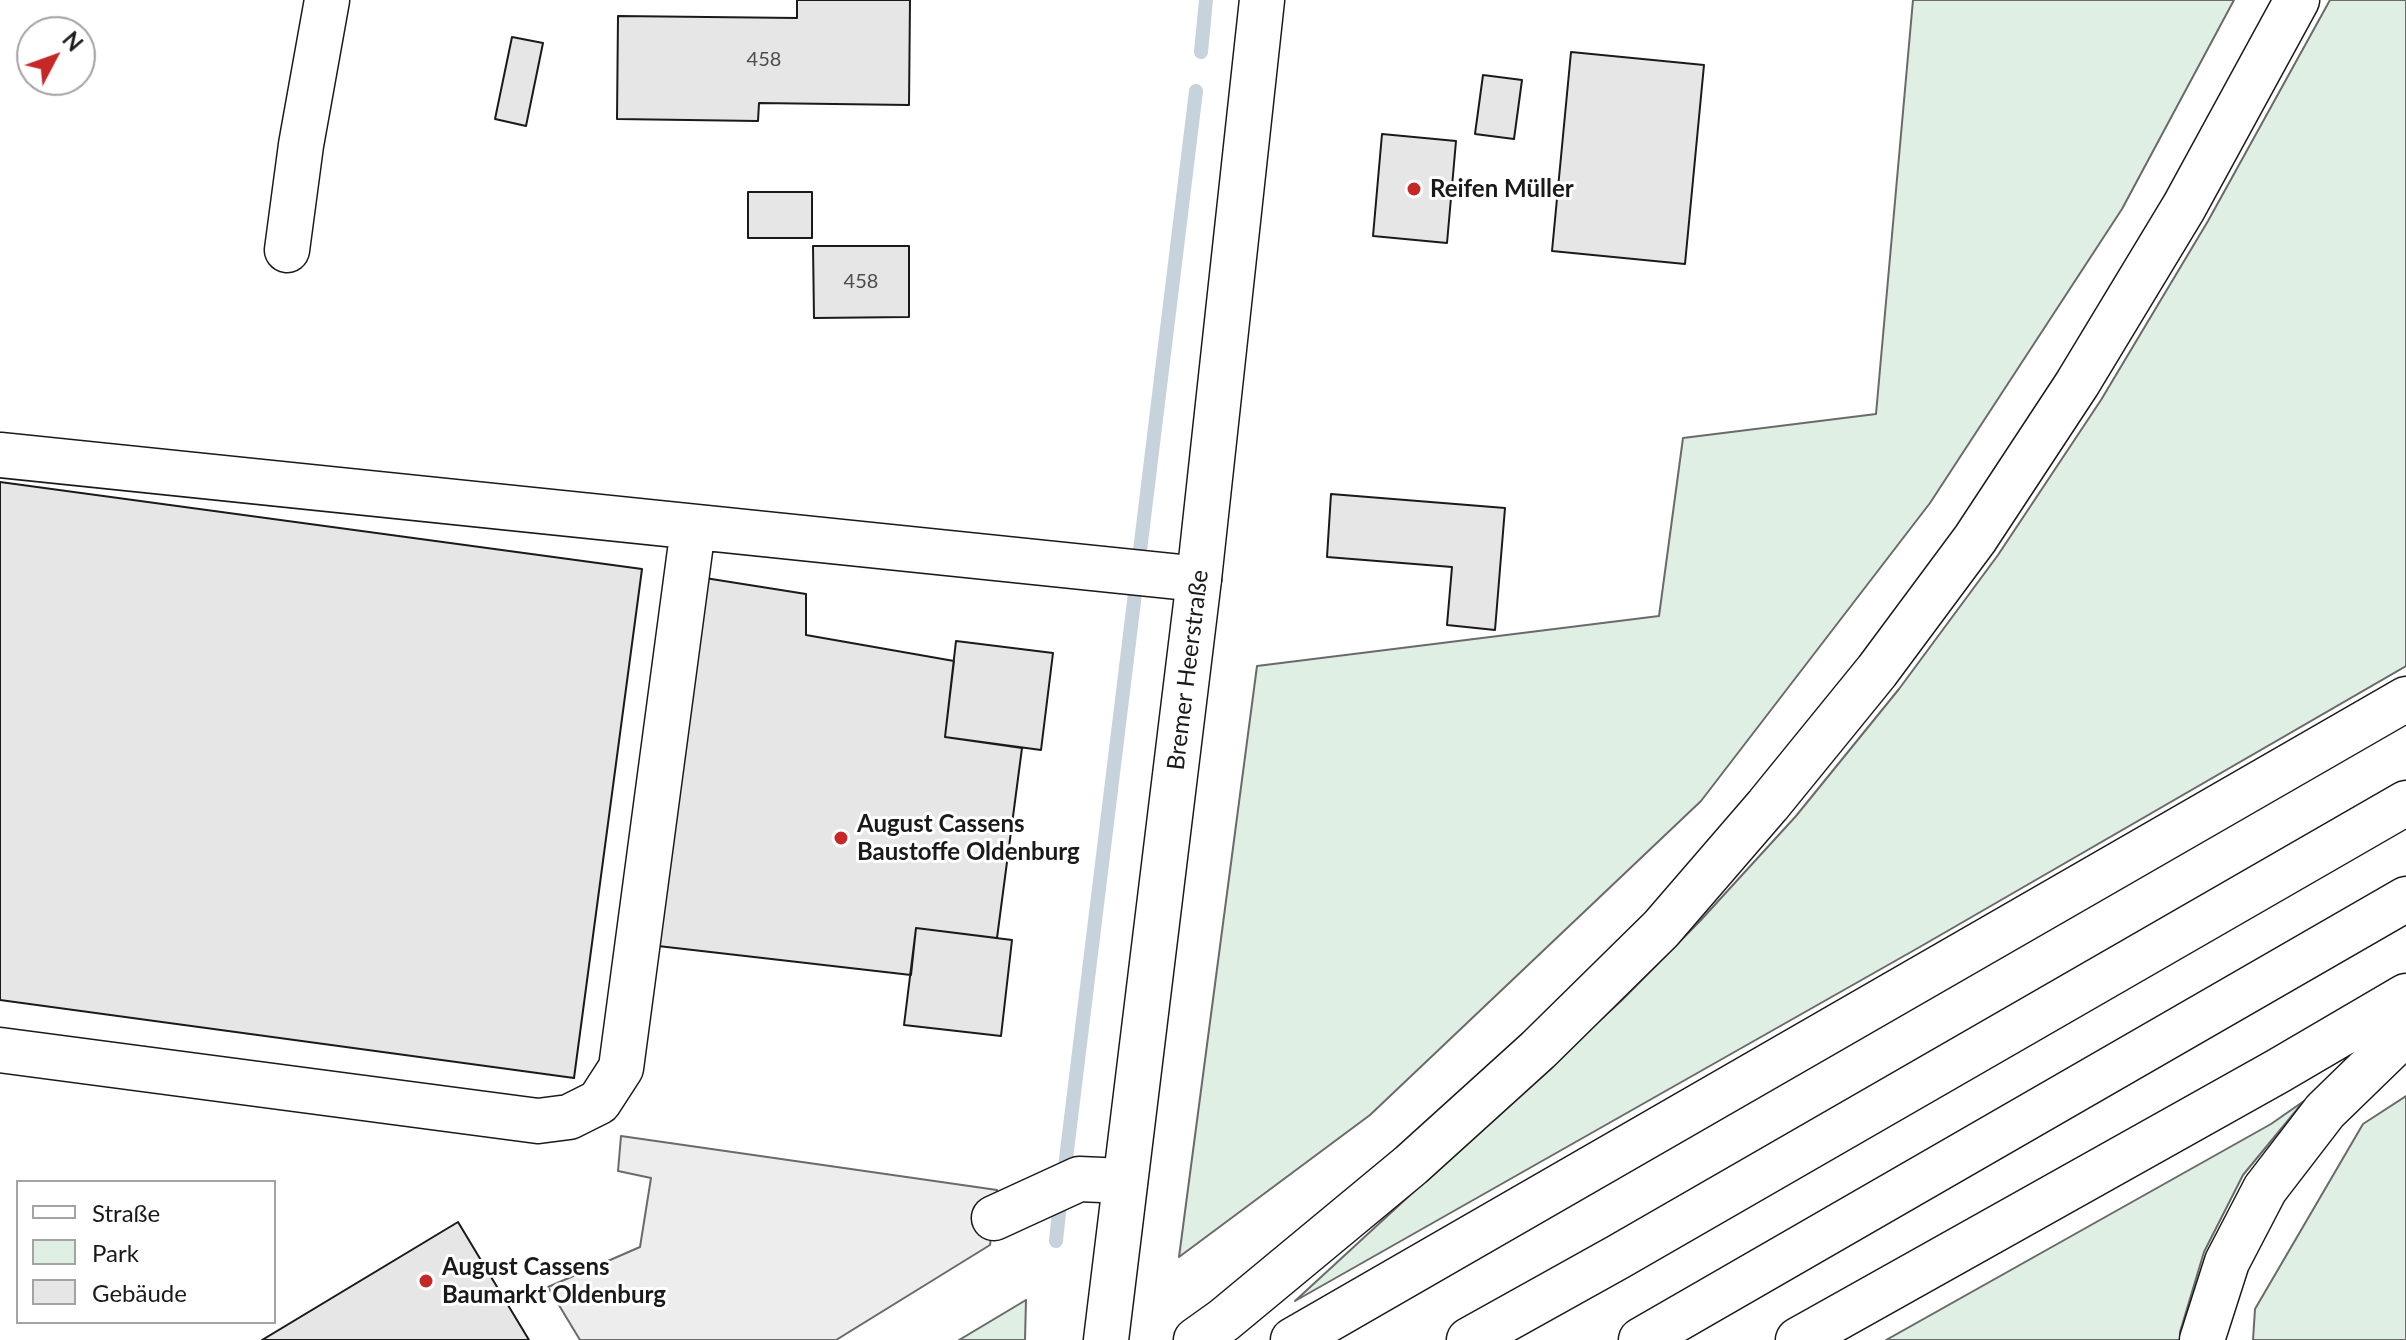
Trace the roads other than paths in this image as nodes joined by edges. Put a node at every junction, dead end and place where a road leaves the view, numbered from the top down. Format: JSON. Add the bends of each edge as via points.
{"nodes":[{"id":1,"x":327,"y":0,"type":"edge"},
{"id":2,"x":1262,"y":0,"type":"edge"},
{"id":3,"x":2297,"y":0,"type":"edge"},
{"id":4,"x":287,"y":250,"type":"dead end"},
{"id":5,"x":0,"y":455,"type":"edge"},
{"id":6,"x":693,"y":528,"type":"junction"},
{"id":7,"x":1199,"y":579,"type":"junction"},
{"id":8,"x":2406,"y":699,"type":"edge"},
{"id":9,"x":2406,"y":803,"type":"edge"},
{"id":10,"x":2406,"y":899,"type":"edge"},
{"id":11,"x":2406,"y":996,"type":"edge"},
{"id":12,"x":2406,"y":1035,"type":"edge"},
{"id":13,"x":0,"y":1050,"type":"edge"},
{"id":14,"x":1125,"y":1181,"type":"junction"},
{"id":15,"x":994,"y":1218,"type":"dead end"},
{"id":16,"x":1106,"y":1340,"type":"edge"},
{"id":17,"x":1196,"y":1340,"type":"edge"},
{"id":18,"x":1293,"y":1340,"type":"edge"},
{"id":19,"x":1469,"y":1340,"type":"edge"},
{"id":20,"x":1641,"y":1340,"type":"edge"},
{"id":21,"x":1798,"y":1340,"type":"edge"},
{"id":22,"x":2202,"y":1340,"type":"edge"}],
"edges":[{"from":1,"to":4,"type":"main road"},
{"from":2,"to":7,"type":"main road","name":"Bremer Heerstraße"},
{"from":3,"to":17,"type":"main road","via":[[2184,207],[2077,384],[1966,551],[1788,781],[1661,929],[1538,1050],[1411,1165]]},
{"from":5,"to":6,"type":"main road"},
{"from":6,"to":7,"type":"main road"},
{"from":6,"to":13,"type":"main road","via":[[621,1068],[599,1102],[569,1117],[538,1121]]},
{"from":7,"to":14,"type":"main road","name":"Bremer Heerstraße"},
{"from":8,"to":18,"type":"main road"},
{"from":9,"to":19,"type":"main road"},
{"from":10,"to":20,"type":"main road"},
{"from":11,"to":21,"type":"main road"},
{"from":12,"to":22,"type":"main road","via":[[2325,1111],[2265,1189],[2227,1262]]},
{"from":14,"to":15,"type":"main road","via":[[1079,1179]]},
{"from":14,"to":16,"type":"main road","name":"Bremer Heerstraße"}]}
